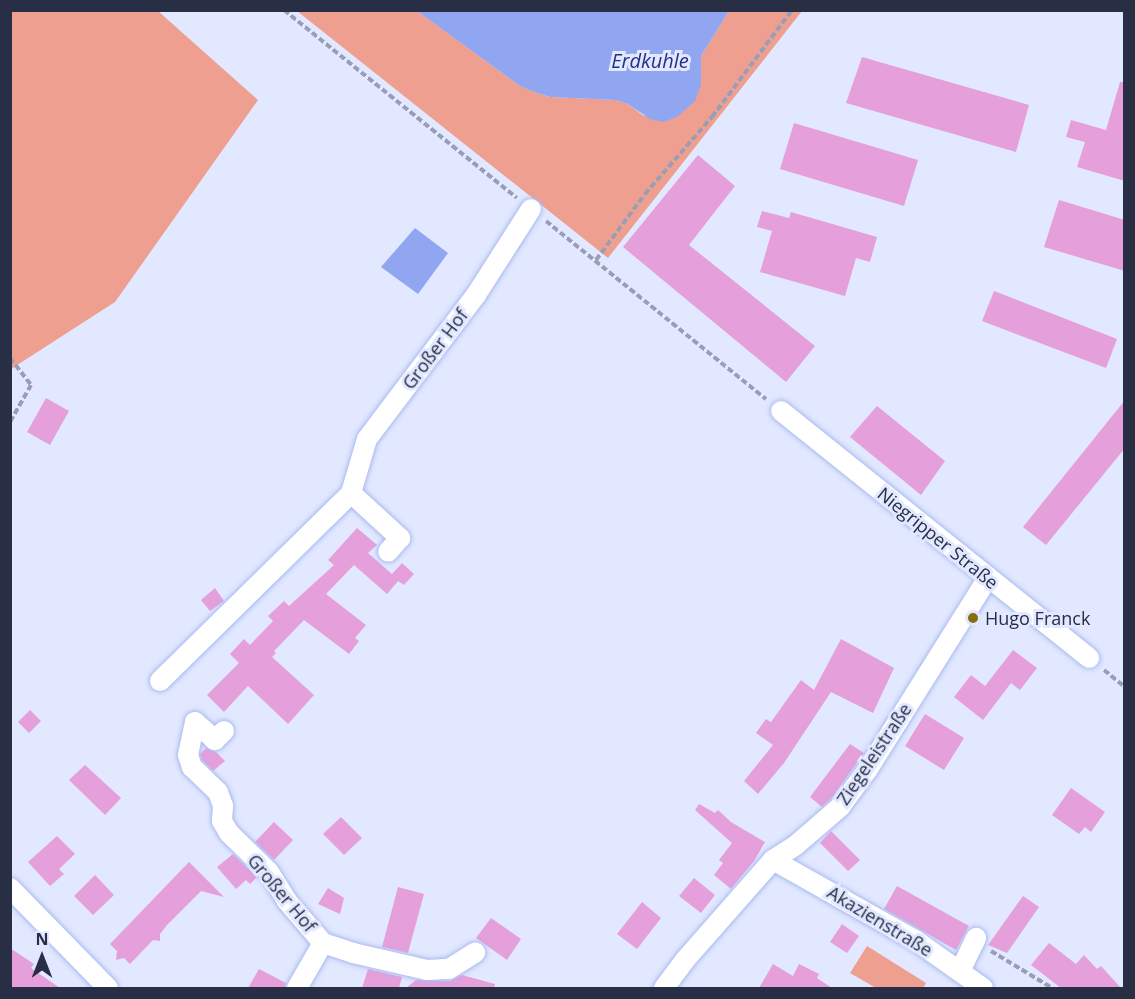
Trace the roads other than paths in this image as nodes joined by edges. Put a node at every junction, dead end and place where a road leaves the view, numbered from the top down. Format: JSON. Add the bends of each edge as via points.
{"nodes":[{"id":1,"x":531,"y":209,"type":"dead end"},
{"id":2,"x":781,"y":411,"type":"dead end"},
{"id":3,"x":351,"y":493,"type":"junction"},
{"id":4,"x":388,"y":552,"type":"dead end"},
{"id":5,"x":987,"y":579,"type":"junction"},
{"id":6,"x":1089,"y":658,"type":"road end"},
{"id":7,"x":160,"y":681,"type":"dead end"},
{"id":8,"x":224,"y":731,"type":"dead end"},
{"id":9,"x":773,"y":860,"type":"junction"},
{"id":10,"x":10,"y":888,"type":"edge"},
{"id":11,"x":975,"y":940,"type":"road end"},
{"id":12,"x":323,"y":943,"type":"junction"},
{"id":13,"x":474,"y":953,"type":"dead end"},
{"id":14,"x":960,"y":970,"type":"junction"},
{"id":15,"x":108,"y":988,"type":"edge"},
{"id":16,"x":297,"y":988,"type":"edge"},
{"id":17,"x":664,"y":988,"type":"edge"},
{"id":18,"x":983,"y":988,"type":"edge"}],
"edges":[{"from":1,"to":3,"type":"street","name":"Großer Hof","via":[[476,295],[367,439]]},
{"from":2,"to":5,"type":"street","name":"Niegripper Straße"},
{"from":3,"to":4,"type":"street","via":[[400,538]]},
{"from":3,"to":7,"type":"street","name":"Großer Hof"},
{"from":5,"to":6,"type":"street","name":"Niegripper Straße"},
{"from":5,"to":9,"type":"street","name":"Ziegeleistraße","via":[[840,807]]},
{"from":8,"to":12,"type":"street","name":"Großer Hof","via":[[215,740],[195,722],[188,755],[192,767],[218,792],[223,806],[222,821],[230,833],[269,872],[287,901]]},
{"from":9,"to":14,"type":"street","name":"Akazienstraße","via":[[915,940]]},
{"from":9,"to":17,"type":"street","name":"Ziegeleistraße"},
{"from":10,"to":15,"type":"street"},
{"from":11,"to":14,"type":"street"},
{"from":12,"to":13,"type":"street","name":"Großer Hof","via":[[427,970],[449,969]]},
{"from":12,"to":16,"type":"street","name":"Großer Hof"},
{"from":14,"to":18,"type":"street","name":"Akazienstraße"}]}
